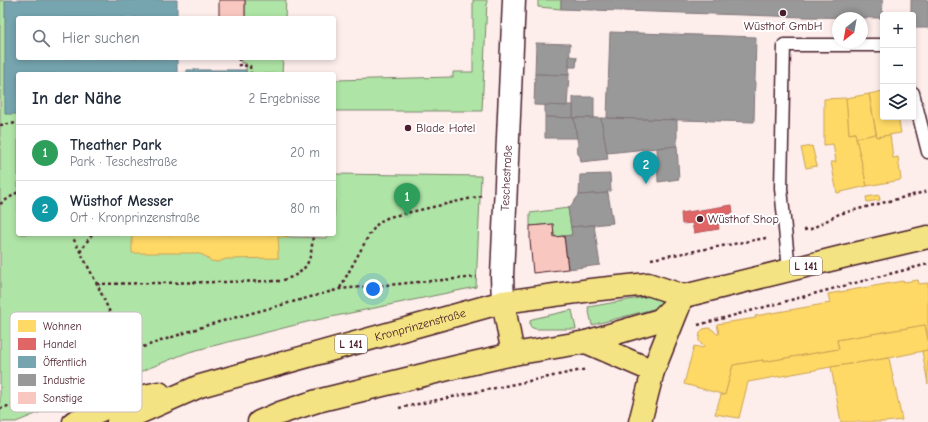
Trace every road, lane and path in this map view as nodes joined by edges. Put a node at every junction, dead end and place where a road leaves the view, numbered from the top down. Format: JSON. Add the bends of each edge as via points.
{"nodes":[{"id":1,"x":514,"y":0,"type":"edge"},
{"id":2,"x":880,"y":45,"type":"edge"},
{"id":3,"x":239,"y":60,"type":"edge"},
{"id":4,"x":251,"y":72,"type":"edge"},
{"id":5,"x":916,"y":105,"type":"edge"},
{"id":6,"x":16,"y":123,"type":"edge"},
{"id":7,"x":0,"y":125,"type":"edge"},
{"id":8,"x":928,"y":152,"type":"edge"},
{"id":9,"x":928,"y":190,"type":"edge"},
{"id":10,"x":16,"y":193,"type":"edge"},
{"id":11,"x":480,"y":196,"type":"dead end"},
{"id":12,"x":0,"y":204,"type":"edge"},
{"id":13,"x":786,"y":234,"type":"junction"},
{"id":14,"x":72,"y":236,"type":"edge"},
{"id":15,"x":91,"y":236,"type":"edge"},
{"id":16,"x":314,"y":236,"type":"edge"},
{"id":17,"x":928,"y":237,"type":"edge"},
{"id":18,"x":80,"y":252,"type":"junction"},
{"id":19,"x":649,"y":259,"type":"dead end"},
{"id":20,"x":928,"y":264,"type":"edge"},
{"id":21,"x":790,"y":270,"type":"junction"},
{"id":22,"x":502,"y":276,"type":"junction"},
{"id":23,"x":97,"y":284,"type":"junction"},
{"id":24,"x":340,"y":289,"type":"junction"},
{"id":25,"x":684,"y":296,"type":"junction"},
{"id":26,"x":502,"y":302,"type":"junction"},
{"id":27,"x":110,"y":312,"type":"edge"},
{"id":28,"x":697,"y":325,"type":"dead end"},
{"id":29,"x":586,"y":342,"type":"junction"},
{"id":30,"x":142,"y":347,"type":"edge"},
{"id":31,"x":513,"y":354,"type":"junction"},
{"id":32,"x":592,"y":368,"type":"dead end"},
{"id":33,"x":653,"y":371,"type":"junction"},
{"id":34,"x":200,"y":386,"type":"junction"},
{"id":35,"x":142,"y":397,"type":"edge"},
{"id":36,"x":10,"y":405,"type":"edge"},
{"id":37,"x":0,"y":409,"type":"edge"},
{"id":38,"x":392,"y":409,"type":"dead end"},
{"id":39,"x":142,"y":411,"type":"edge"},
{"id":40,"x":98,"y":412,"type":"edge"},
{"id":41,"x":141,"y":412,"type":"edge"},
{"id":42,"x":281,"y":418,"type":"edge"},
{"id":43,"x":74,"y":422,"type":"edge"},
{"id":44,"x":118,"y":422,"type":"edge"},
{"id":45,"x":259,"y":422,"type":"edge"},
{"id":46,"x":640,"y":422,"type":"edge"}],
"edges":[{"from":1,"to":22,"type":"street","name":"Teschestraße"},
{"from":2,"to":13,"type":"lane","via":[[784,45],[782,188]]},
{"from":3,"to":4,"type":"path","via":[[239,66],[250,66]]},
{"from":5,"to":8,"type":"lane"},
{"from":6,"to":7,"type":"path"},
{"from":9,"to":13,"type":"path","via":[[839,214],[811,229]]},
{"from":10,"to":12,"type":"path"},
{"from":11,"to":24,"type":"path","via":[[390,217],[379,222],[369,235]]},
{"from":13,"to":19,"type":"path"},
{"from":13,"to":21,"type":"lane"},
{"from":14,"to":18,"type":"path"},
{"from":15,"to":18,"type":"path"},
{"from":16,"to":23,"type":"path","via":[[307,265],[298,274],[280,281]]},
{"from":17,"to":21,"type":"main road","number":"L 141"},
{"from":18,"to":23,"type":"path"},
{"from":20,"to":28,"type":"path"},
{"from":21,"to":25,"type":"main road","number":"L 141"},
{"from":22,"to":24,"type":"path"},
{"from":22,"to":26,"type":"street","name":"Teschestraße"},
{"from":23,"to":27,"type":"path"},
{"from":24,"to":30,"type":"path","via":[[208,325]]},
{"from":25,"to":26,"type":"main road","name":"Kronprinzenstraße","number":"L 141","via":[[648,284]]},
{"from":25,"to":29,"type":"main road","via":[[660,320]]},
{"from":25,"to":33,"type":"main road"},
{"from":26,"to":31,"type":"main road","name":"Teschestraße"},
{"from":26,"to":34,"type":"main road","name":"Kronprinzenstraße","number":"L 141"},
{"from":29,"to":31,"type":"main road"},
{"from":29,"to":33,"type":"main road"},
{"from":31,"to":42,"type":"main road","via":[[318,402]]},
{"from":32,"to":38,"type":"path"},
{"from":33,"to":46,"type":"main road"},
{"from":34,"to":35,"type":"main road"},
{"from":34,"to":39,"type":"main road","name":"Kronprinzenstraße","number":"L 141"},
{"from":36,"to":37,"type":"path"},
{"from":40,"to":43,"type":"main road"},
{"from":41,"to":44,"type":"main road","name":"Kronprinzenstraße","number":"L 141"},
{"from":42,"to":45,"type":"main road"}]}
